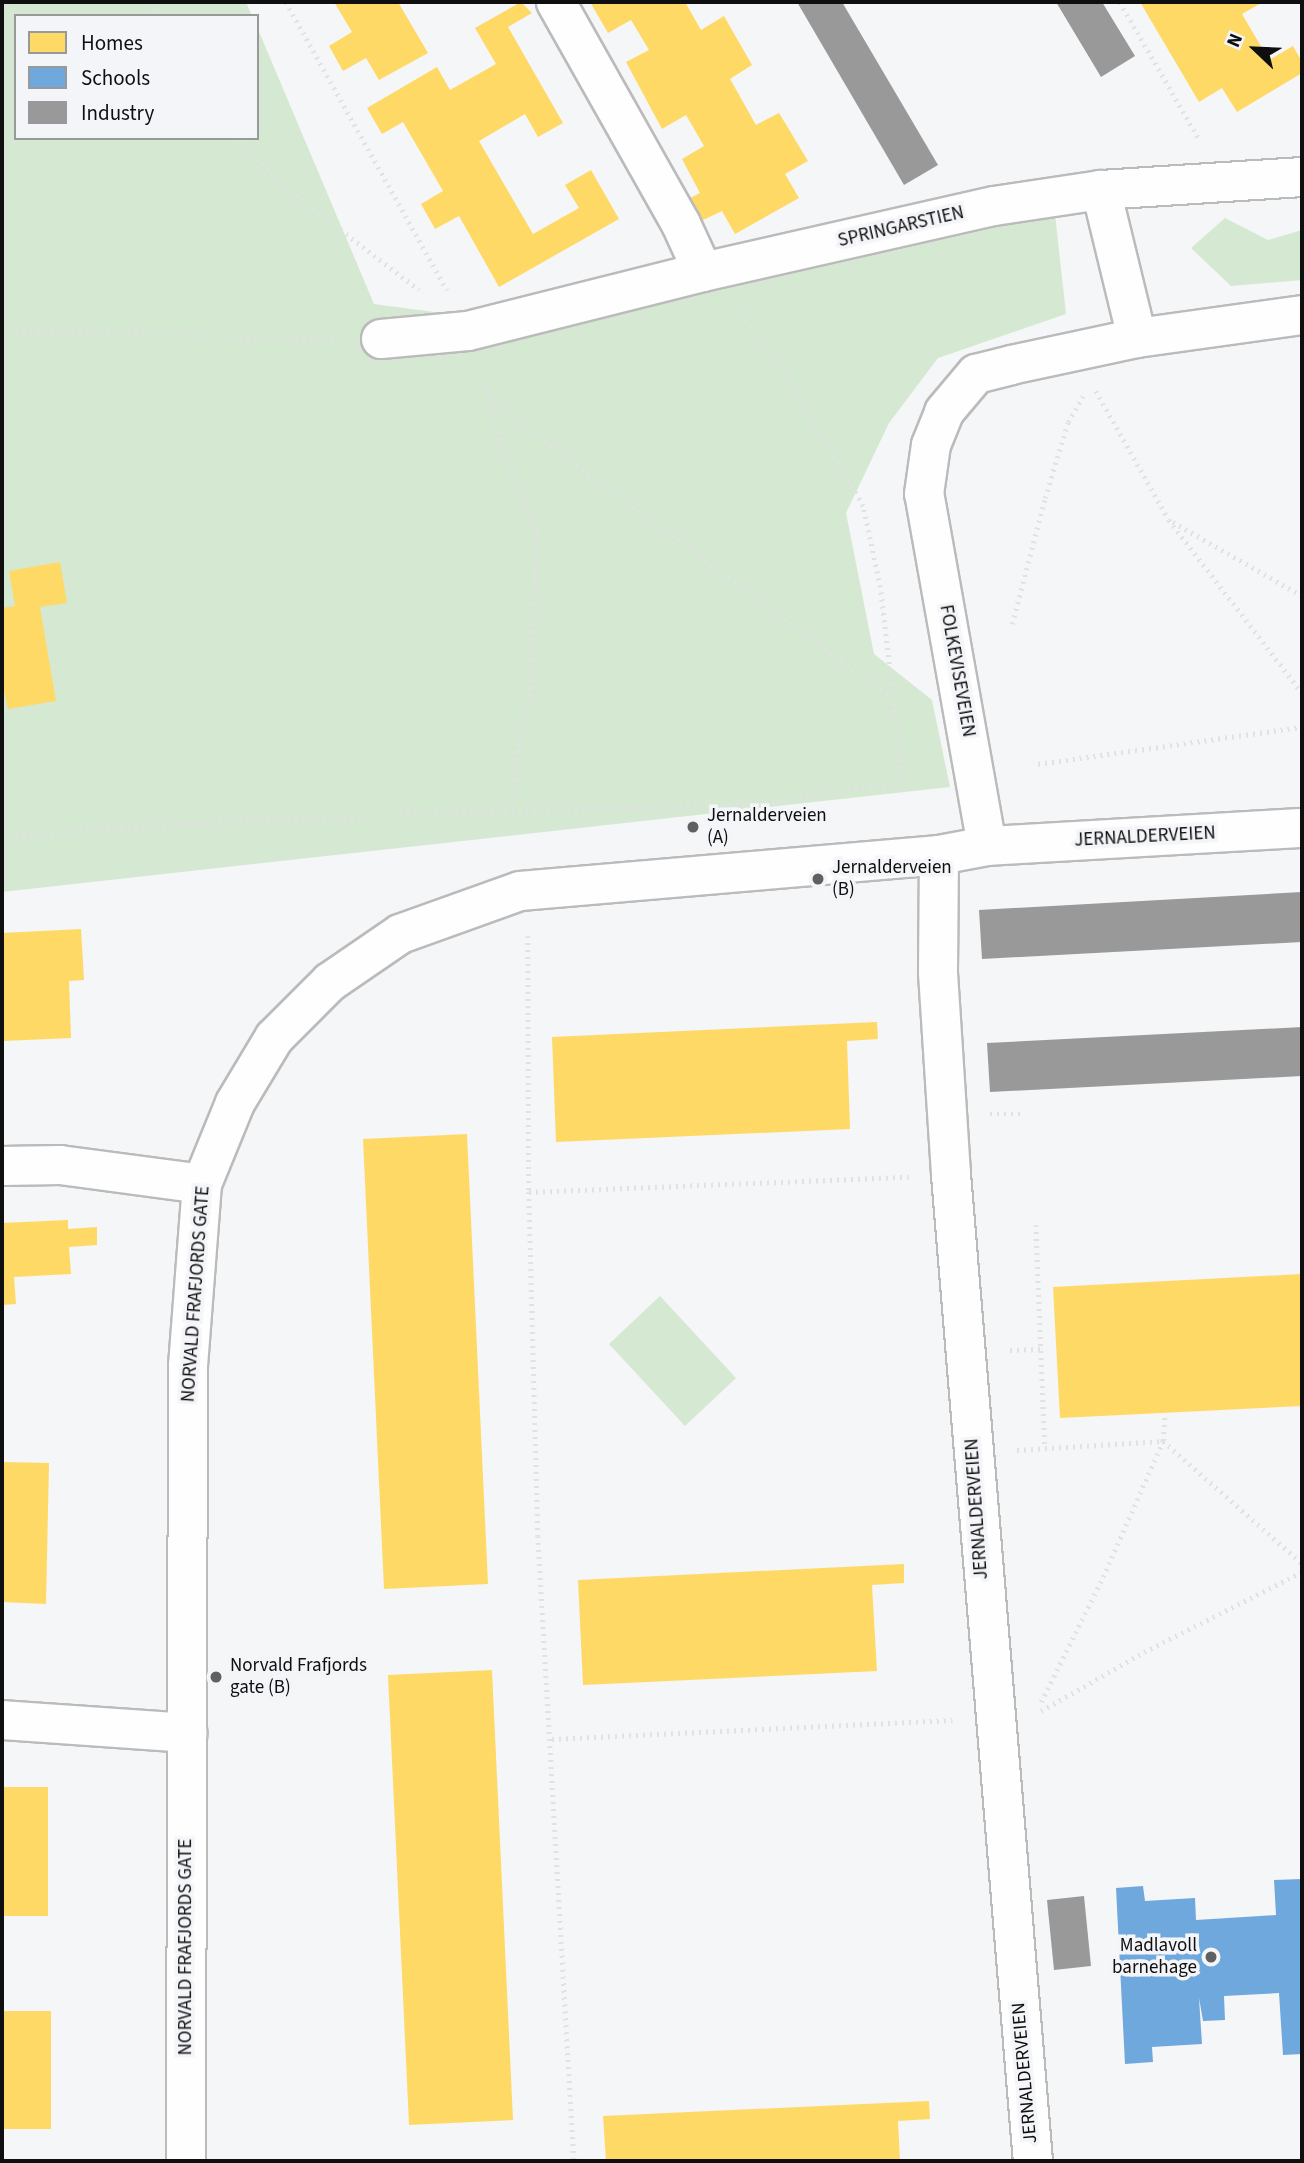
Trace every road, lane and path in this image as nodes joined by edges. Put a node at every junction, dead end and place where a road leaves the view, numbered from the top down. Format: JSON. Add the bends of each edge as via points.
{"nodes":[{"id":1,"x":286,"y":2,"type":"edge"},
{"id":2,"x":556,"y":2,"type":"edge"},
{"id":3,"x":1120,"y":2,"type":"edge"},
{"id":4,"x":240,"y":140,"type":"edge"},
{"id":5,"x":1302,"y":177,"type":"edge"},
{"id":6,"x":1223,"y":183,"type":"junction"},
{"id":7,"x":1101,"y":190,"type":"junction"},
{"id":8,"x":703,"y":272,"type":"junction"},
{"id":9,"x":1302,"y":315,"type":"edge"},
{"id":10,"x":468,"y":331,"type":"junction"},
{"id":11,"x":2,"y":332,"type":"edge"},
{"id":12,"x":1137,"y":338,"type":"junction"},
{"id":13,"x":381,"y":339,"type":"joint"},
{"id":14,"x":1090,"y":382,"type":"dead end"},
{"id":15,"x":487,"y":390,"type":"junction"},
{"id":16,"x":1085,"y":392,"type":"dead end"},
{"id":17,"x":1169,"y":520,"type":"junction"},
{"id":18,"x":1302,"y":596,"type":"edge"},
{"id":19,"x":1012,"y":624,"type":"dead end"},
{"id":20,"x":1302,"y":693,"type":"edge"},
{"id":21,"x":894,"y":700,"type":"junction"},
{"id":22,"x":1302,"y":727,"type":"edge"},
{"id":23,"x":1038,"y":764,"type":"dead end"},
{"id":24,"x":512,"y":808,"type":"junction"},
{"id":25,"x":1302,"y":828,"type":"edge"},
{"id":26,"x":2,"y":836,"type":"edge"},
{"id":27,"x":987,"y":846,"type":"junction"},
{"id":28,"x":939,"y":855,"type":"junction"},
{"id":29,"x":520,"y":891,"type":"junction"},
{"id":30,"x":2,"y":1166,"type":"edge"},
{"id":31,"x":951,"y":1175,"type":"junction"},
{"id":32,"x":202,"y":1184,"type":"junction"},
{"id":33,"x":529,"y":1192,"type":"junction"},
{"id":34,"x":1036,"y":1225,"type":"dead end"},
{"id":35,"x":1165,"y":1413,"type":"dead end"},
{"id":36,"x":1163,"y":1441,"type":"junction"},
{"id":37,"x":1045,"y":1448,"type":"junction"},
{"id":38,"x":973,"y":1452,"type":"junction"},
{"id":39,"x":1302,"y":1563,"type":"edge"},
{"id":40,"x":1302,"y":1572,"type":"edge"},
{"id":41,"x":996,"y":1717,"type":"junction"},
{"id":42,"x":2,"y":1720,"type":"edge"},
{"id":43,"x":188,"y":1732,"type":"junction"},
{"id":44,"x":552,"y":1739,"type":"junction"},
{"id":45,"x":186,"y":2161,"type":"edge"},
{"id":46,"x":574,"y":2161,"type":"edge"},
{"id":47,"x":1033,"y":2161,"type":"edge"}],
"edges":[{"from":1,"to":10,"type":"path"},
{"from":2,"to":8,"type":"street","via":[[669,201]]},
{"from":3,"to":6,"type":"path"},
{"from":4,"to":10,"type":"path","via":[[285,187]]},
{"from":5,"to":6,"type":"street","name":"SPRINGARSTIEN"},
{"from":6,"to":7,"type":"street","name":"SPRINGARSTIEN"},
{"from":7,"to":8,"type":"street","name":"SPRINGARSTIEN","via":[[994,206]]},
{"from":7,"to":12,"type":"street"},
{"from":8,"to":10,"type":"street","name":"SPRINGARSTIEN"},
{"from":8,"to":21,"type":"path","via":[[752,327],[863,506],[880,587]]},
{"from":9,"to":12,"type":"street","name":"FOLKEVISEVEIEN"},
{"from":10,"to":13,"type":"street","name":"SPRINGARSTIEN"},
{"from":10,"to":15,"type":"path","via":[[467,362]]},
{"from":11,"to":13,"type":"path"},
{"from":12,"to":27,"type":"street","name":"FOLKEVISEVEIEN","via":[[976,374],[956,394],[930,445],[924,494]]},
{"from":14,"to":17,"type":"path"},
{"from":15,"to":21,"type":"path","via":[[554,448]]},
{"from":15,"to":24,"type":"path","via":[[504,452],[537,533],[530,705],[520,730]]},
{"from":16,"to":19,"type":"path","via":[[1064,435]]},
{"from":17,"to":18,"type":"path"},
{"from":17,"to":20,"type":"path"},
{"from":21,"to":24,"type":"path","via":[[903,782],[765,803],[573,811]]},
{"from":22,"to":23,"type":"path"},
{"from":24,"to":26,"type":"path","via":[[410,818],[246,820]]},
{"from":25,"to":27,"type":"street","name":"JERNALDERVEIEN"},
{"from":27,"to":28,"type":"street"},
{"from":28,"to":29,"type":"street"},
{"from":28,"to":31,"type":"street","name":"JERNALDERVEIEN","via":[[938,973]]},
{"from":29,"to":32,"type":"street","name":"NORVALD FRAFJORDS GATE","via":[[400,934],[330,982],[274,1038],[235,1102]]},
{"from":29,"to":33,"type":"path","via":[[528,933]]},
{"from":30,"to":32,"type":"street","via":[[60,1165]]},
{"from":31,"to":33,"type":"path"},
{"from":31,"to":38,"type":"street","name":"JERNALDERVEIEN"},
{"from":32,"to":43,"type":"street","name":"NORVALD FRAFJORDS GATE","via":[[188,1366]]},
{"from":33,"to":44,"type":"path","via":[[538,1536]]},
{"from":34,"to":37,"type":"path"},
{"from":35,"to":36,"type":"path"},
{"from":36,"to":37,"type":"path"},
{"from":36,"to":39,"type":"path"},
{"from":36,"to":40,"type":"path","via":[[1103,1577],[1034,1715],[1144,1652]]},
{"from":37,"to":38,"type":"path"},
{"from":38,"to":41,"type":"street","name":"JERNALDERVEIEN"},
{"from":41,"to":44,"type":"path"},
{"from":41,"to":47,"type":"street","name":"JERNALDERVEIEN"},
{"from":42,"to":43,"type":"street"},
{"from":43,"to":45,"type":"street","name":"NORVALD FRAFJORDS GATE"},
{"from":44,"to":46,"type":"path"}]}
